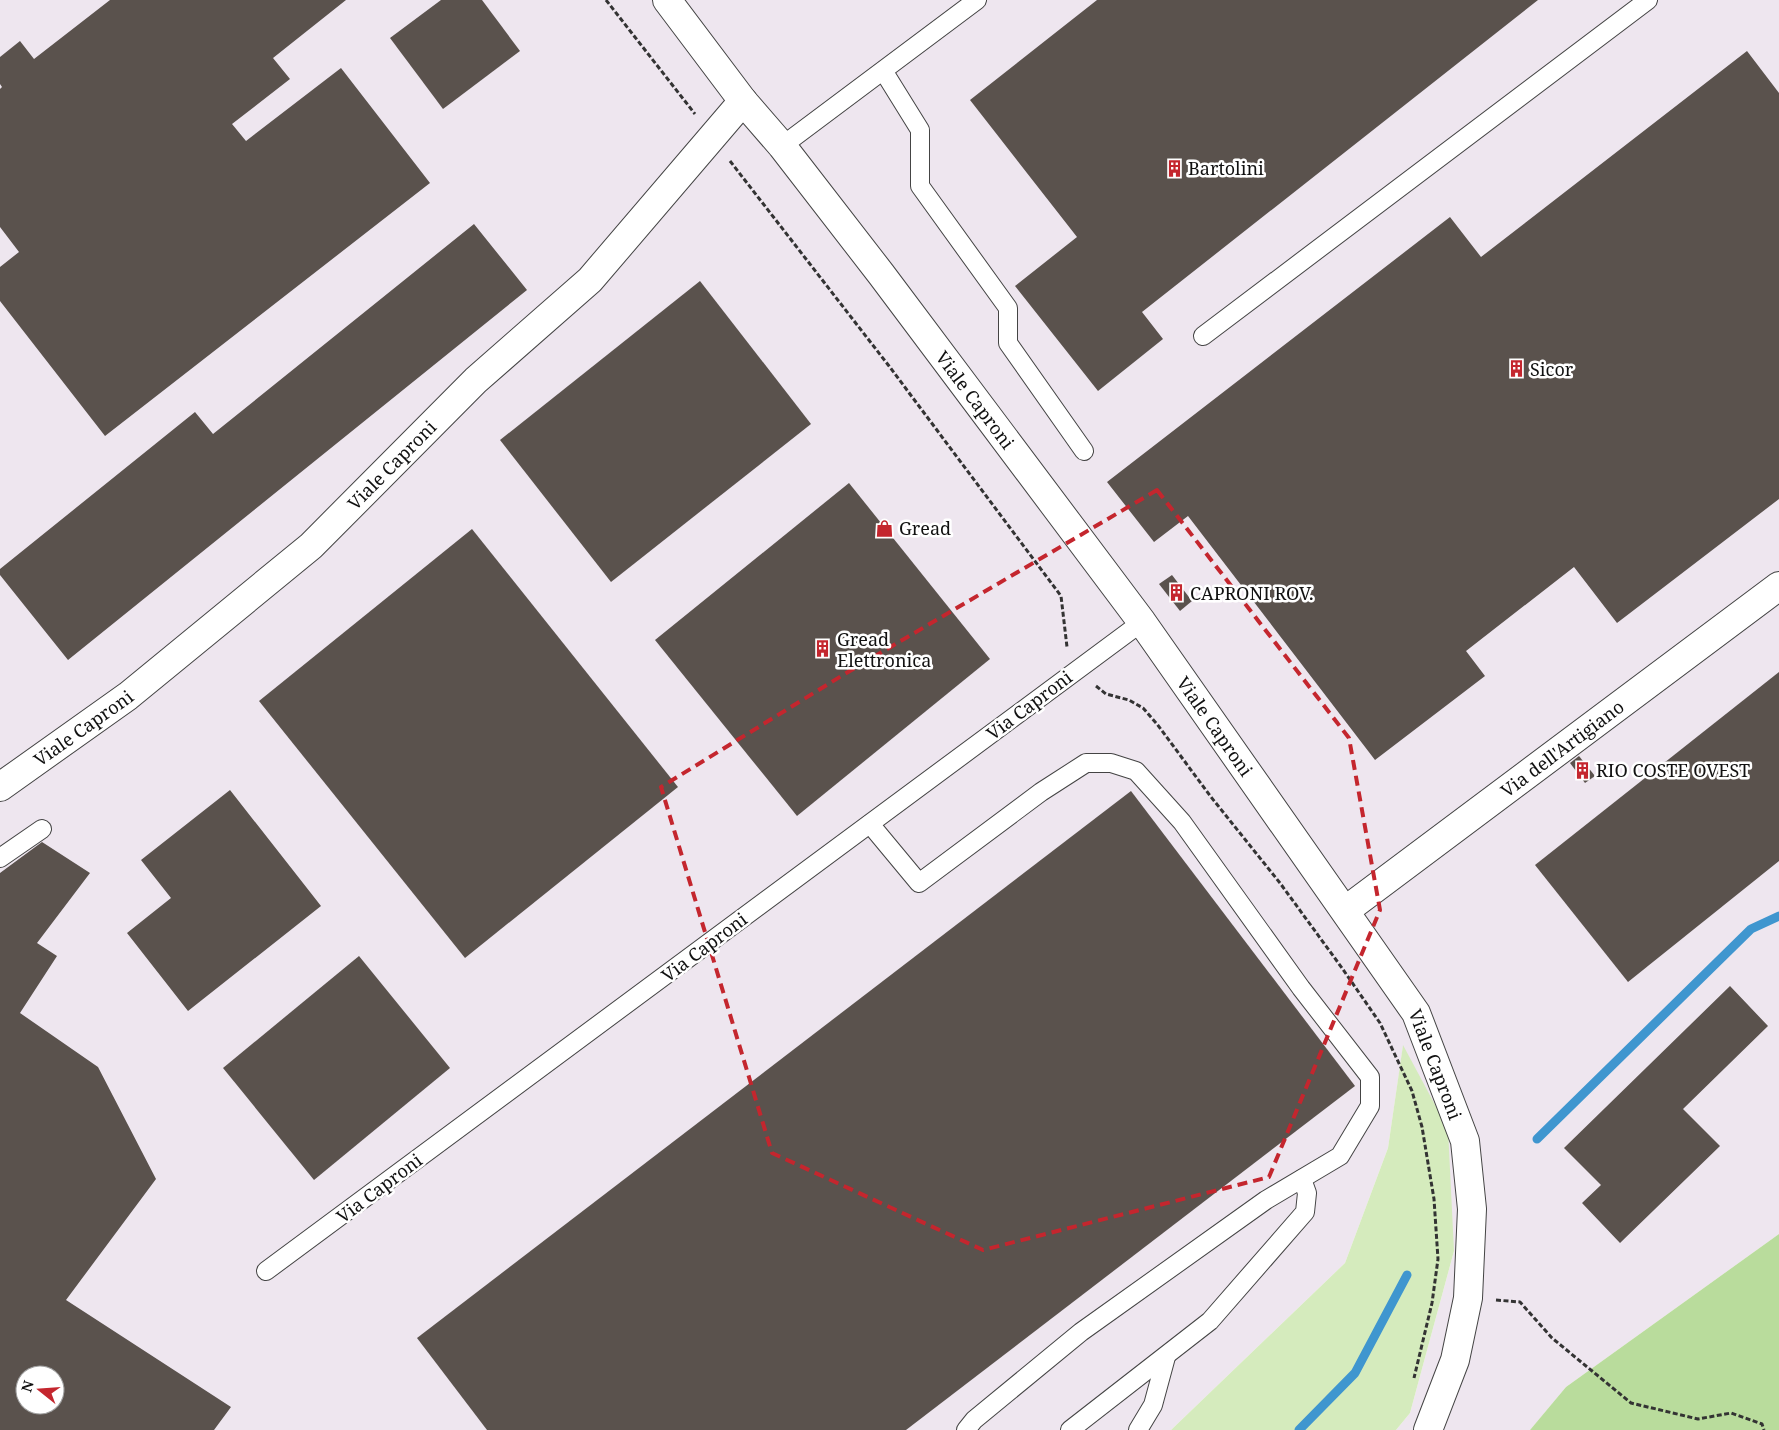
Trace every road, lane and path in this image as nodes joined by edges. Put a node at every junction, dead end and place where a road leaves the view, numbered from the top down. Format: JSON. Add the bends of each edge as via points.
{"nodes":[{"id":1,"x":606,"y":0,"type":"edge"},
{"id":2,"x":667,"y":0,"type":"edge"},
{"id":3,"x":977,"y":0,"type":"edge"},
{"id":4,"x":1648,"y":0,"type":"edge"},
{"id":5,"x":884,"y":72,"type":"junction"},
{"id":6,"x":743,"y":101,"type":"junction"},
{"id":7,"x":713,"y":137,"type":"junction"},
{"id":8,"x":782,"y":146,"type":"junction"},
{"id":9,"x":1203,"y":336,"type":"dead end"},
{"id":10,"x":1084,"y":451,"type":"dead end"},
{"id":11,"x":1779,"y":586,"type":"edge"},
{"id":12,"x":1142,"y":622,"type":"junction"},
{"id":13,"x":1069,"y":650,"type":"dead end"},
{"id":14,"x":0,"y":787,"type":"edge"},
{"id":15,"x":870,"y":824,"type":"junction"},
{"id":16,"x":42,"y":829,"type":"dead end"},
{"id":17,"x":0,"y":858,"type":"edge"},
{"id":18,"x":1346,"y":910,"type":"junction"},
{"id":19,"x":1302,"y":1179,"type":"junction"},
{"id":20,"x":266,"y":1272,"type":"dead end"},
{"id":21,"x":1468,"y":1298,"type":"junction"},
{"id":22,"x":1166,"y":1357,"type":"junction"},
{"id":23,"x":966,"y":1430,"type":"edge"},
{"id":24,"x":1070,"y":1430,"type":"edge"},
{"id":25,"x":1138,"y":1430,"type":"edge"},
{"id":26,"x":1428,"y":1430,"type":"edge"},
{"id":27,"x":1764,"y":1430,"type":"edge"}],
"edges":[{"from":1,"to":7,"type":"path"},
{"from":2,"to":6,"type":"street","name":"Viale Caproni"},
{"from":3,"to":5,"type":"lane"},
{"from":4,"to":9,"type":"lane"},
{"from":5,"to":8,"type":"lane"},
{"from":5,"to":10,"type":"lane","via":[[920,130],[920,186],[1008,308],[1008,344]]},
{"from":6,"to":7,"type":"street","name":"Viale Caproni"},
{"from":6,"to":8,"type":"street","name":"Viale Caproni"},
{"from":7,"to":13,"type":"path","via":[[1061,596],[1064,635]]},
{"from":7,"to":14,"type":"street","name":"Viale Caproni","via":[[590,280],[476,380],[312,546],[128,696]]},
{"from":8,"to":12,"type":"street","name":"Viale Caproni"},
{"from":11,"to":18,"type":"street","name":"Via dell'Artigiano"},
{"from":12,"to":15,"type":"lane","name":"Via Caproni"},
{"from":12,"to":18,"type":"street","name":"Viale Caproni"},
{"from":15,"to":19,"type":"lane","via":[[919,883],[1041,792],[1086,764],[1111,763],[1136,771],[1182,822],[1301,988],[1370,1077],[1370,1106],[1340,1156]]},
{"from":15,"to":20,"type":"lane","name":"Via Caproni"},
{"from":16,"to":17,"type":"lane"},
{"from":18,"to":21,"type":"street","name":"Viale Caproni","via":[[1416,1013],[1465,1141],[1472,1210]]},
{"from":19,"to":22,"type":"lane","via":[[1308,1193],[1306,1212],[1210,1321]]},
{"from":19,"to":23,"type":"lane","via":[[1266,1200],[1081,1332]]},
{"from":21,"to":26,"type":"street","name":"Viale Caproni","via":[[1455,1360]]},
{"from":21,"to":27,"type":"path","via":[[1520,1302],[1552,1338],[1631,1403],[1698,1420],[1731,1413],[1762,1424]]},
{"from":22,"to":24,"type":"lane"},
{"from":22,"to":25,"type":"lane","via":[[1153,1405]]}]}
